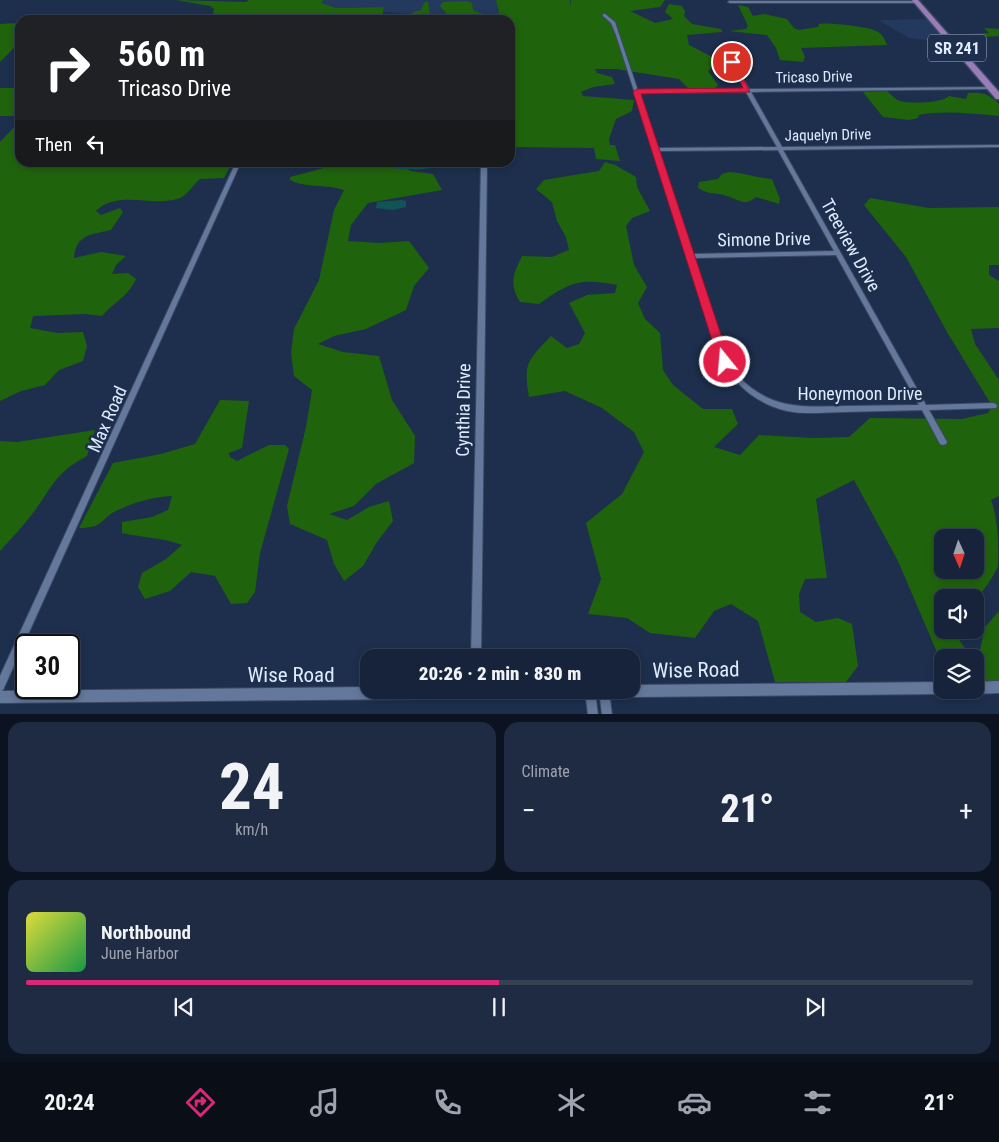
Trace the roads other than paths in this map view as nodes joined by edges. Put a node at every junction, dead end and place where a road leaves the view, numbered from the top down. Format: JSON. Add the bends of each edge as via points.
{"nodes":[{"id":1,"x":781,"y":1,"type":"edge"},
{"id":2,"x":916,"y":1,"type":"edge"},
{"id":3,"x":730,"y":2,"type":"dead end"},
{"id":4,"x":604,"y":15,"type":"dead end"},
{"id":5,"x":732,"y":62,"type":"dead end"},
{"id":6,"x":991,"y":88,"type":"junction"},
{"id":7,"x":748,"y":90,"type":"junction"},
{"id":8,"x":637,"y":92,"type":"junction"},
{"id":9,"x":999,"y":97,"type":"edge"},
{"id":10,"x":999,"y":146,"type":"edge"},
{"id":11,"x":780,"y":149,"type":"junction"},
{"id":12,"x":657,"y":150,"type":"junction"},
{"id":13,"x":237,"y":167,"type":"edge"},
{"id":14,"x":484,"y":167,"type":"edge"},
{"id":15,"x":838,"y":253,"type":"junction"},
{"id":16,"x":691,"y":256,"type":"junction"},
{"id":17,"x":992,"y":406,"type":"dead end"},
{"id":18,"x":925,"y":408,"type":"junction"},
{"id":19,"x":943,"y":442,"type":"dead end"},
{"id":20,"x":476,"y":649,"type":"edge"},
{"id":21,"x":0,"y":687,"type":"edge"},
{"id":22,"x":999,"y":687,"type":"edge"},
{"id":23,"x":934,"y":688,"type":"edge"},
{"id":24,"x":984,"y":688,"type":"edge"},
{"id":25,"x":640,"y":691,"type":"edge"},
{"id":26,"x":360,"y":692,"type":"edge"},
{"id":27,"x":0,"y":697,"type":"edge"},
{"id":28,"x":591,"y":699,"type":"edge"},
{"id":29,"x":605,"y":699,"type":"edge"},
{"id":30,"x":594,"y":714,"type":"edge"},
{"id":31,"x":607,"y":714,"type":"edge"}],
"edges":[{"from":1,"to":2,"type":"street"},
{"from":1,"to":3,"type":"street"},
{"from":2,"to":6,"type":"main road","number":"SR 241"},
{"from":4,"to":8,"type":"street","name":"Honeymoon Drive","via":[[614,24]]},
{"from":5,"to":7,"type":"street","name":"Treeview Drive"},
{"from":6,"to":7,"type":"street","name":"Tricaso Drive"},
{"from":6,"to":9,"type":"main road","number":"SR 241"},
{"from":7,"to":8,"type":"street","name":"Tricaso Drive"},
{"from":7,"to":11,"type":"street","name":"Treeview Drive"},
{"from":8,"to":12,"type":"street","name":"Honeymoon Drive"},
{"from":10,"to":11,"type":"street","name":"Jaquelyn Drive"},
{"from":11,"to":12,"type":"street","name":"Jaquelyn Drive"},
{"from":11,"to":15,"type":"street","name":"Treeview Drive"},
{"from":12,"to":16,"type":"street","name":"Honeymoon Drive"},
{"from":13,"to":21,"type":"street","name":"Max Road"},
{"from":14,"to":20,"type":"street","name":"Cynthia Drive"},
{"from":15,"to":16,"type":"street","name":"Simone Drive"},
{"from":15,"to":18,"type":"street","name":"Treeview Drive"},
{"from":16,"to":18,"type":"street","name":"Honeymoon Drive","via":[[725,362],[736,378],[753,393],[775,404],[802,409]]},
{"from":17,"to":18,"type":"street","name":"Honeymoon Drive"},
{"from":18,"to":19,"type":"street","name":"Treeview Drive"},
{"from":22,"to":24,"type":"street"},
{"from":23,"to":25,"type":"street","name":"Wise Road"},
{"from":26,"to":27,"type":"street","name":"Wise Road"},
{"from":28,"to":30,"type":"street"},
{"from":29,"to":31,"type":"street"}]}
